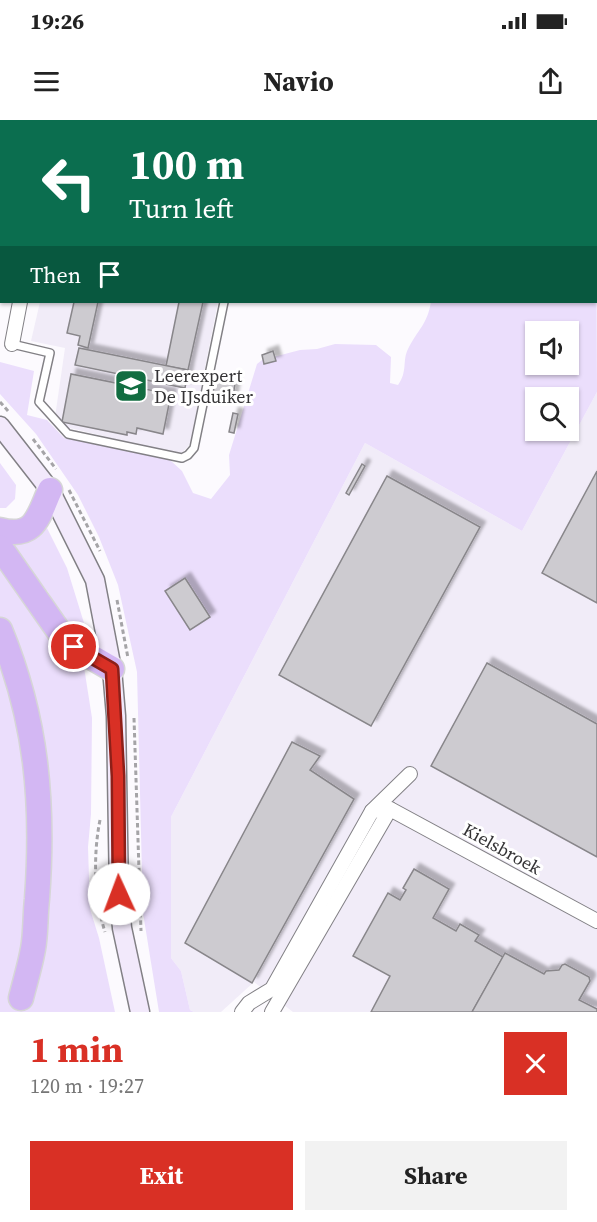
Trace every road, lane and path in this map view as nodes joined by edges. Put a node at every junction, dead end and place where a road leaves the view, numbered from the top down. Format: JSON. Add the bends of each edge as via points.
{"nodes":[{"id":1,"x":20,"y":303,"type":"edge"},
{"id":2,"x":224,"y":303,"type":"edge"},
{"id":3,"x":12,"y":344,"type":"joint"},
{"id":4,"x":0,"y":426,"type":"edge"},
{"id":5,"x":50,"y":490,"type":"junction"},
{"id":6,"x":0,"y":530,"type":"edge"},
{"id":7,"x":0,"y":547,"type":"edge"},
{"id":8,"x":0,"y":630,"type":"edge"},
{"id":9,"x":112,"y":669,"type":"junction"},
{"id":10,"x":0,"y":677,"type":"edge"},
{"id":11,"x":410,"y":774,"type":"dead end"},
{"id":12,"x":390,"y":809,"type":"junction"},
{"id":13,"x":372,"y":811,"type":"junction"},
{"id":14,"x":101,"y":815,"type":"dead end"},
{"id":15,"x":597,"y":921,"type":"edge"},
{"id":16,"x":107,"y":937,"type":"dead end"},
{"id":17,"x":20,"y":1005,"type":"edge"},
{"id":18,"x":248,"y":1009,"type":"edge"},
{"id":19,"x":140,"y":1012,"type":"edge"},
{"id":20,"x":272,"y":1012,"type":"edge"}],
"edges":[{"from":1,"to":3,"type":"street"},
{"from":2,"to":3,"type":"lane","via":[[194,448],[182,458],[68,434],[39,402],[50,353]]},
{"from":4,"to":5,"type":"street"},
{"from":5,"to":6,"type":"highway","via":[[34,524],[25,531]]},
{"from":5,"to":9,"type":"street","via":[[95,580]]},
{"from":7,"to":9,"type":"highway","via":[[60,633],[74,647]]},
{"from":8,"to":17,"type":"highway","via":[[29,717],[40,814],[33,949]]},
{"from":9,"to":19,"type":"street","via":[[118,764],[119,894],[122,928]]},
{"from":10,"to":17,"type":"highway","via":[[13,718],[27,812]]},
{"from":11,"to":13,"type":"street"},
{"from":12,"to":13,"type":"street"},
{"from":12,"to":15,"type":"street","name":"Kielsbroek"},
{"from":12,"to":20,"type":"street"},
{"from":13,"to":18,"type":"street","via":[[272,989]]},
{"from":14,"to":16,"type":"path","via":[[96,841],[98,910]]}]}
